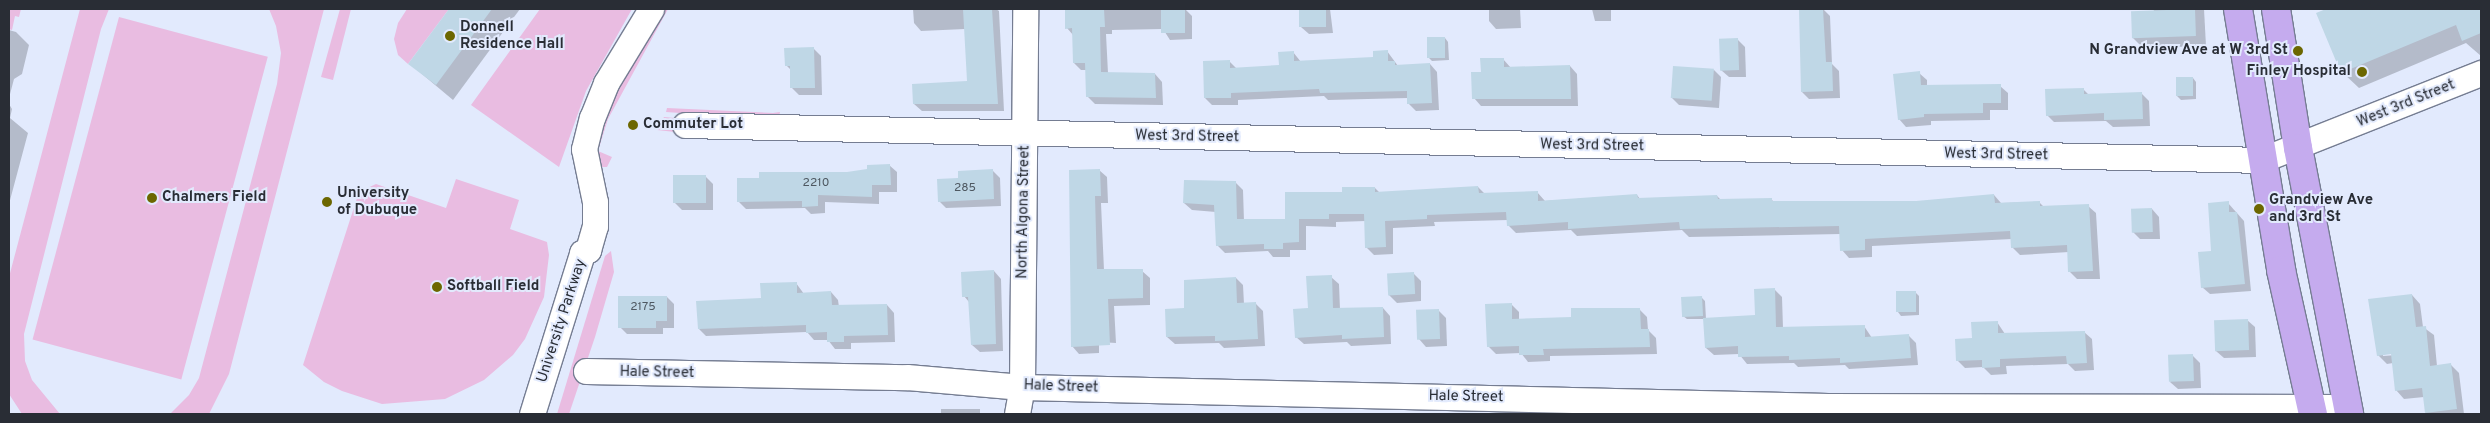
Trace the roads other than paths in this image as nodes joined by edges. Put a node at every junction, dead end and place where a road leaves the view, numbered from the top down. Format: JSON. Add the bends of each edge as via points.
{"nodes":[{"id":1,"x":651,"y":9,"type":"edge"},
{"id":2,"x":1025,"y":9,"type":"edge"},
{"id":3,"x":2238,"y":9,"type":"edge"},
{"id":4,"x":2276,"y":9,"type":"edge"},
{"id":5,"x":2481,"y":73,"type":"edge"},
{"id":6,"x":685,"y":125,"type":"dead end"},
{"id":7,"x":1025,"y":134,"type":"junction"},
{"id":8,"x":2298,"y":148,"type":"junction"},
{"id":9,"x":2261,"y":160,"type":"junction"},
{"id":10,"x":586,"y":371,"type":"dead end"},
{"id":11,"x":1022,"y":387,"type":"junction"},
{"id":12,"x":2348,"y":410,"type":"edge"},
{"id":13,"x":2312,"y":412,"type":"edge"},
{"id":14,"x":532,"y":414,"type":"edge"},
{"id":15,"x":1017,"y":414,"type":"edge"}],
"edges":[{"from":1,"to":14,"type":"street","name":"University Parkway","via":[[606,83],[586,138],[586,162],[595,202],[593,217],[586,223],[580,241],[582,253]]},
{"from":2,"to":7,"type":"street","name":"North Algona Street"},
{"from":3,"to":9,"type":"main road"},
{"from":4,"to":8,"type":"main road"},
{"from":5,"to":8,"type":"street","name":"West 3rd Street"},
{"from":6,"to":7,"type":"street","name":"West 3rd Street"},
{"from":7,"to":9,"type":"street","name":"West 3rd Street"},
{"from":7,"to":11,"type":"street","name":"North Algona Street"},
{"from":8,"to":9,"type":"street","name":"West 3rd Street"},
{"from":8,"to":12,"type":"main road"},
{"from":9,"to":13,"type":"main road"},
{"from":10,"to":11,"type":"street","name":"Hale Street","via":[[907,377]]},
{"from":11,"to":13,"type":"street","name":"Hale Street","via":[[1828,406]]},
{"from":11,"to":15,"type":"street","name":"North Algona Street"},
{"from":12,"to":13,"type":"street","name":"Hale Street"}]}
